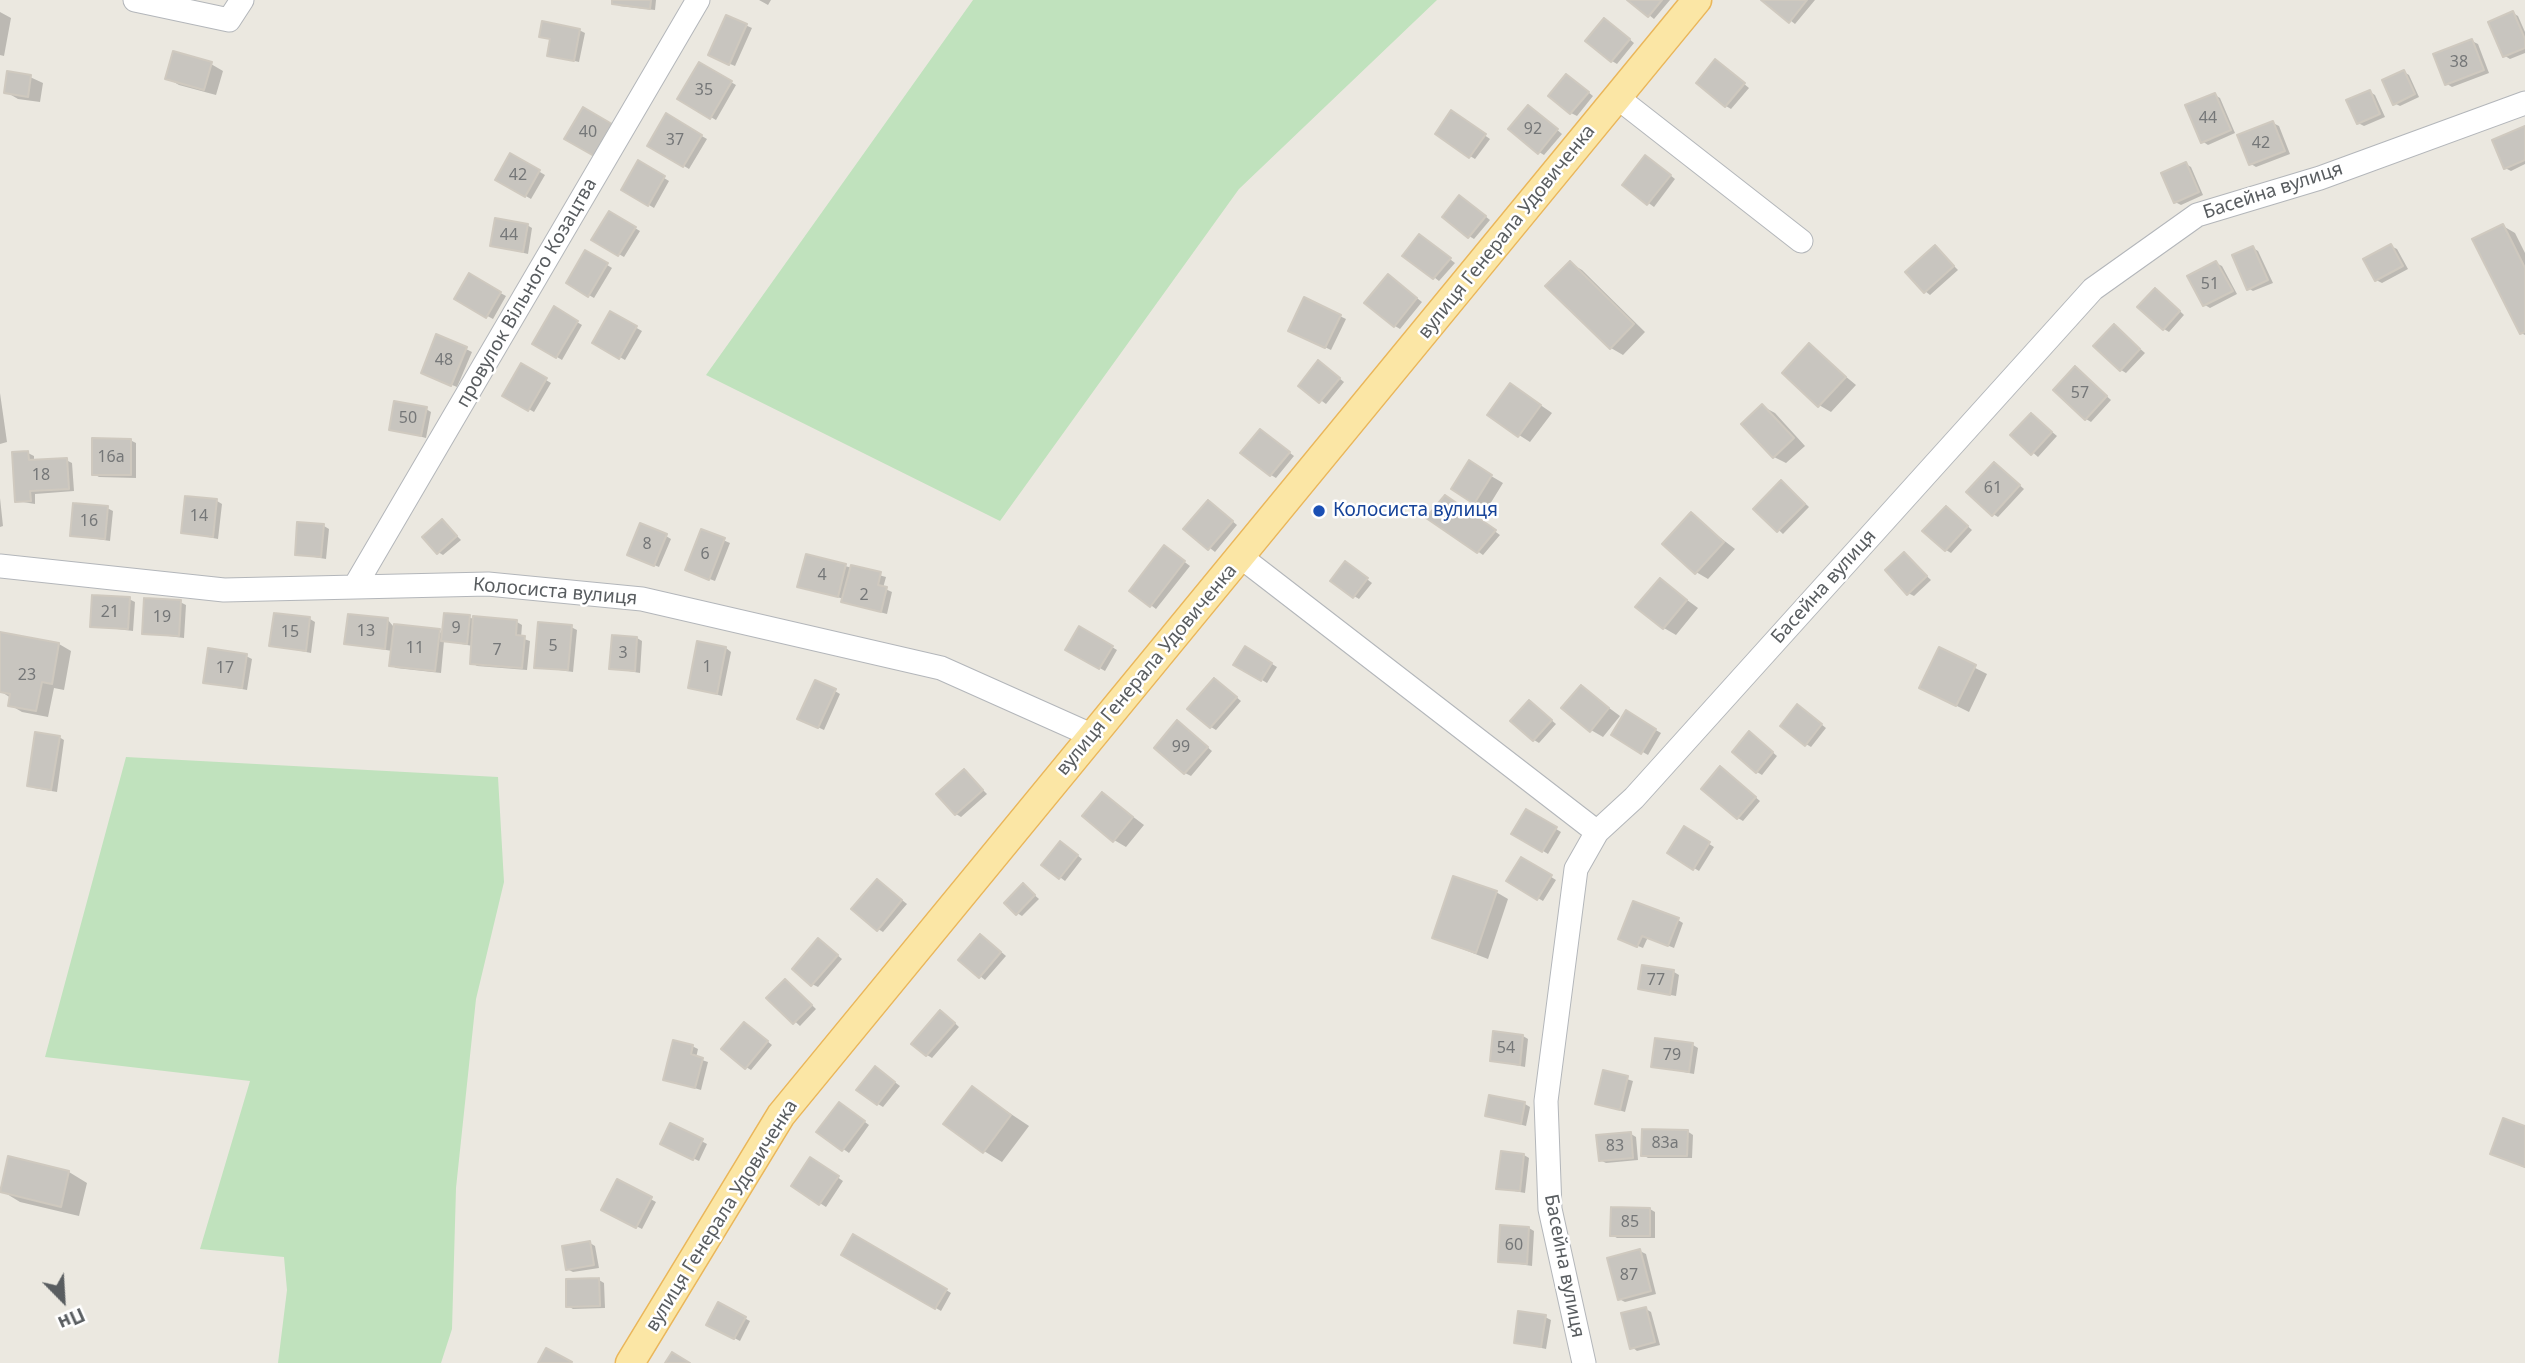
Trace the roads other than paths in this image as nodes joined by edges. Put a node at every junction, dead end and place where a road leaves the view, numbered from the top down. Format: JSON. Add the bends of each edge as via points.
{"nodes":[{"id":1,"x":135,"y":0,"type":"edge"},
{"id":2,"x":242,"y":0,"type":"edge"},
{"id":3,"x":698,"y":0,"type":"edge"},
{"id":4,"x":1697,"y":0,"type":"edge"},
{"id":5,"x":1618,"y":97,"type":"junction"},
{"id":6,"x":2525,"y":103,"type":"edge"},
{"id":7,"x":1801,"y":241,"type":"dead end"},
{"id":8,"x":1241,"y":558,"type":"junction"},
{"id":9,"x":0,"y":566,"type":"edge"},
{"id":10,"x":355,"y":586,"type":"junction"},
{"id":11,"x":1091,"y":735,"type":"junction"},
{"id":12,"x":1597,"y":832,"type":"junction"},
{"id":13,"x":630,"y":1363,"type":"edge"},
{"id":14,"x":1584,"y":1363,"type":"edge"}],
"edges":[{"from":1,"to":2,"type":"street","via":[[229,20]]},
{"from":3,"to":10,"type":"street","name":"провулок Вільного Козацтва"},
{"from":4,"to":5,"type":"main road","name":"вулиця Генерала Удовиченка"},
{"from":5,"to":7,"type":"street"},
{"from":5,"to":8,"type":"main road","name":"вулиця Генерала Удовиченка"},
{"from":6,"to":12,"type":"street","name":"Басейна вулиця","via":[[2320,178],[2197,215],[2093,289],[1634,798]]},
{"from":8,"to":11,"type":"main road","name":"вулиця Генерала Удовиченка"},
{"from":8,"to":12,"type":"street"},
{"from":9,"to":10,"type":"street","name":"Колосиста вулиця","via":[[224,590]]},
{"from":10,"to":11,"type":"street","name":"Колосиста вулиця","via":[[488,584],[642,599],[941,668]]},
{"from":11,"to":13,"type":"main road","name":"вулиця Генерала Удовиченка","via":[[781,1115]]},
{"from":12,"to":14,"type":"street","name":"Басейна вулиця","via":[[1576,869],[1546,1101],[1550,1209]]}]}
